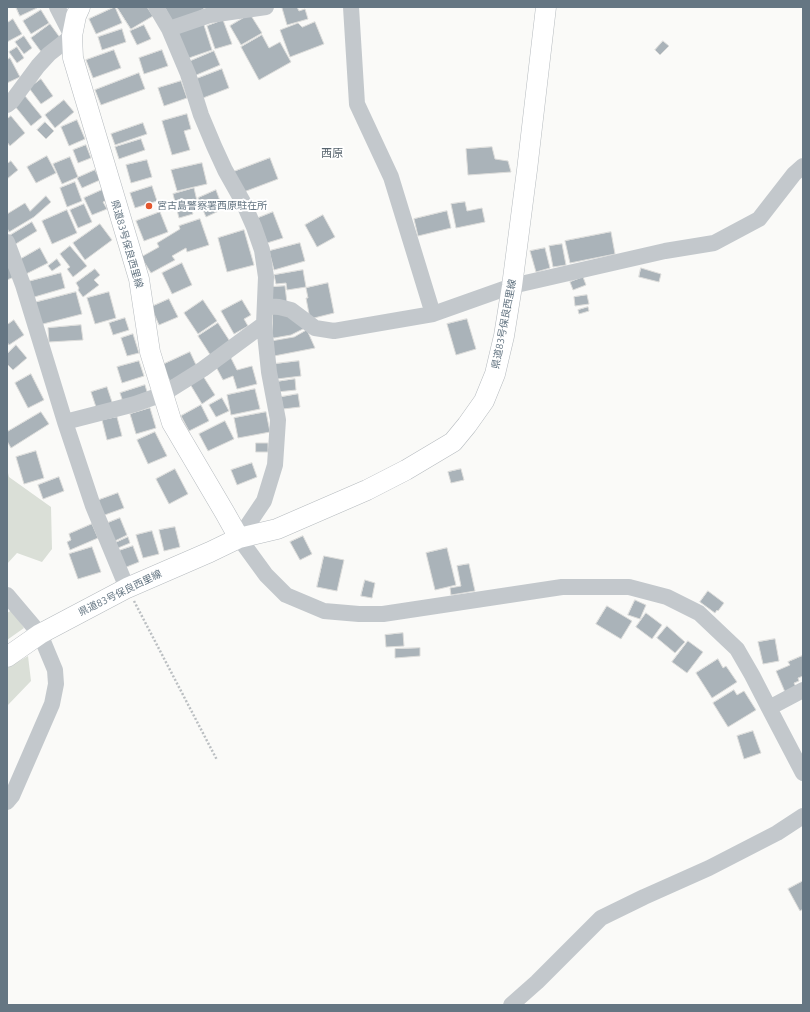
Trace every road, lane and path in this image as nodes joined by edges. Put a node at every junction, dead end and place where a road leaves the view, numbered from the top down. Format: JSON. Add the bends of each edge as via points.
{"nodes":[{"id":1,"x":57,"y":7,"type":"edge"},
{"id":2,"x":80,"y":7,"type":"edge"},
{"id":3,"x":156,"y":7,"type":"edge"},
{"id":4,"x":266,"y":7,"type":"edge"},
{"id":5,"x":350,"y":7,"type":"edge"},
{"id":6,"x":546,"y":7,"type":"edge"},
{"id":7,"x":169,"y":29,"type":"junction"},
{"id":8,"x":72,"y":36,"type":"junction"},
{"id":9,"x":7,"y":105,"type":"edge"},
{"id":10,"x":803,"y":166,"type":"edge"},
{"id":11,"x":7,"y":242,"type":"edge"},
{"id":12,"x":512,"y":286,"type":"junction"},
{"id":13,"x":265,"y":306,"type":"junction"},
{"id":14,"x":433,"y":314,"type":"junction"},
{"id":15,"x":264,"y":324,"type":"junction"},
{"id":16,"x":163,"y":394,"type":"junction"},
{"id":17,"x":65,"y":422,"type":"junction"},
{"id":18,"x":239,"y":538,"type":"junction"},
{"id":19,"x":127,"y":588,"type":"junction"},
{"id":20,"x":7,"y":595,"type":"edge"},
{"id":21,"x":40,"y":634,"type":"junction"},
{"id":22,"x":7,"y":657,"type":"edge"},
{"id":23,"x":803,"y":690,"type":"edge"},
{"id":24,"x":768,"y":708,"type":"junction"},
{"id":25,"x":217,"y":760,"type":"dead end"},
{"id":26,"x":803,"y":773,"type":"edge"},
{"id":27,"x":7,"y":802,"type":"edge"},
{"id":28,"x":803,"y":816,"type":"edge"},
{"id":29,"x":511,"y":1005,"type":"edge"}],
"edges":[{"from":1,"to":8,"type":"street"},
{"from":2,"to":8,"type":"main road","name":"県道83号保良西里線"},
{"from":3,"to":7,"type":"street"},
{"from":4,"to":7,"type":"street","via":[[210,15]]},
{"from":5,"to":14,"type":"street","via":[[357,104],[391,177]]},
{"from":6,"to":12,"type":"main road","name":"県道83号保良西里線"},
{"from":7,"to":13,"type":"street","via":[[214,146],[246,208],[262,250],[266,278]]},
{"from":8,"to":9,"type":"street","via":[[49,54]]},
{"from":8,"to":16,"type":"main road","name":"県道83号保良西里線","via":[[73,58],[139,279],[150,352]]},
{"from":10,"to":12,"type":"street","via":[[759,218],[714,243],[665,251]]},
{"from":11,"to":17,"type":"street","via":[[23,285]]},
{"from":12,"to":14,"type":"street"},
{"from":12,"to":18,"type":"main road","name":"県道83号保良西里線","via":[[495,374],[484,401],[453,442],[367,490],[277,529]]},
{"from":13,"to":14,"type":"street","via":[[279,306],[291,310],[315,328],[334,331]]},
{"from":13,"to":15,"type":"street"},
{"from":15,"to":16,"type":"street","via":[[203,369]]},
{"from":15,"to":18,"type":"street","via":[[278,420],[275,465],[264,501]]},
{"from":16,"to":17,"type":"street"},
{"from":16,"to":18,"type":"main road","name":"県道83号保良西里線","via":[[172,423]]},
{"from":17,"to":19,"type":"street","via":[[93,506]]},
{"from":18,"to":19,"type":"main road","name":"県道83号保良西里線"},
{"from":18,"to":24,"type":"street","via":[[266,575],[286,595],[324,611],[383,614],[562,587],[630,587],[667,597],[699,613],[737,649]]},
{"from":19,"to":21,"type":"main road","name":"県道83号保良西里線"},
{"from":19,"to":25,"type":"path"},
{"from":20,"to":21,"type":"street"},
{"from":21,"to":22,"type":"main road","name":"県道83号保良西里線"},
{"from":21,"to":27,"type":"street","via":[[55,670],[56,684],[52,704],[12,796]]},
{"from":23,"to":24,"type":"street"},
{"from":24,"to":26,"type":"street"},
{"from":28,"to":29,"type":"street","via":[[777,833],[716,864],[601,918]]}]}
